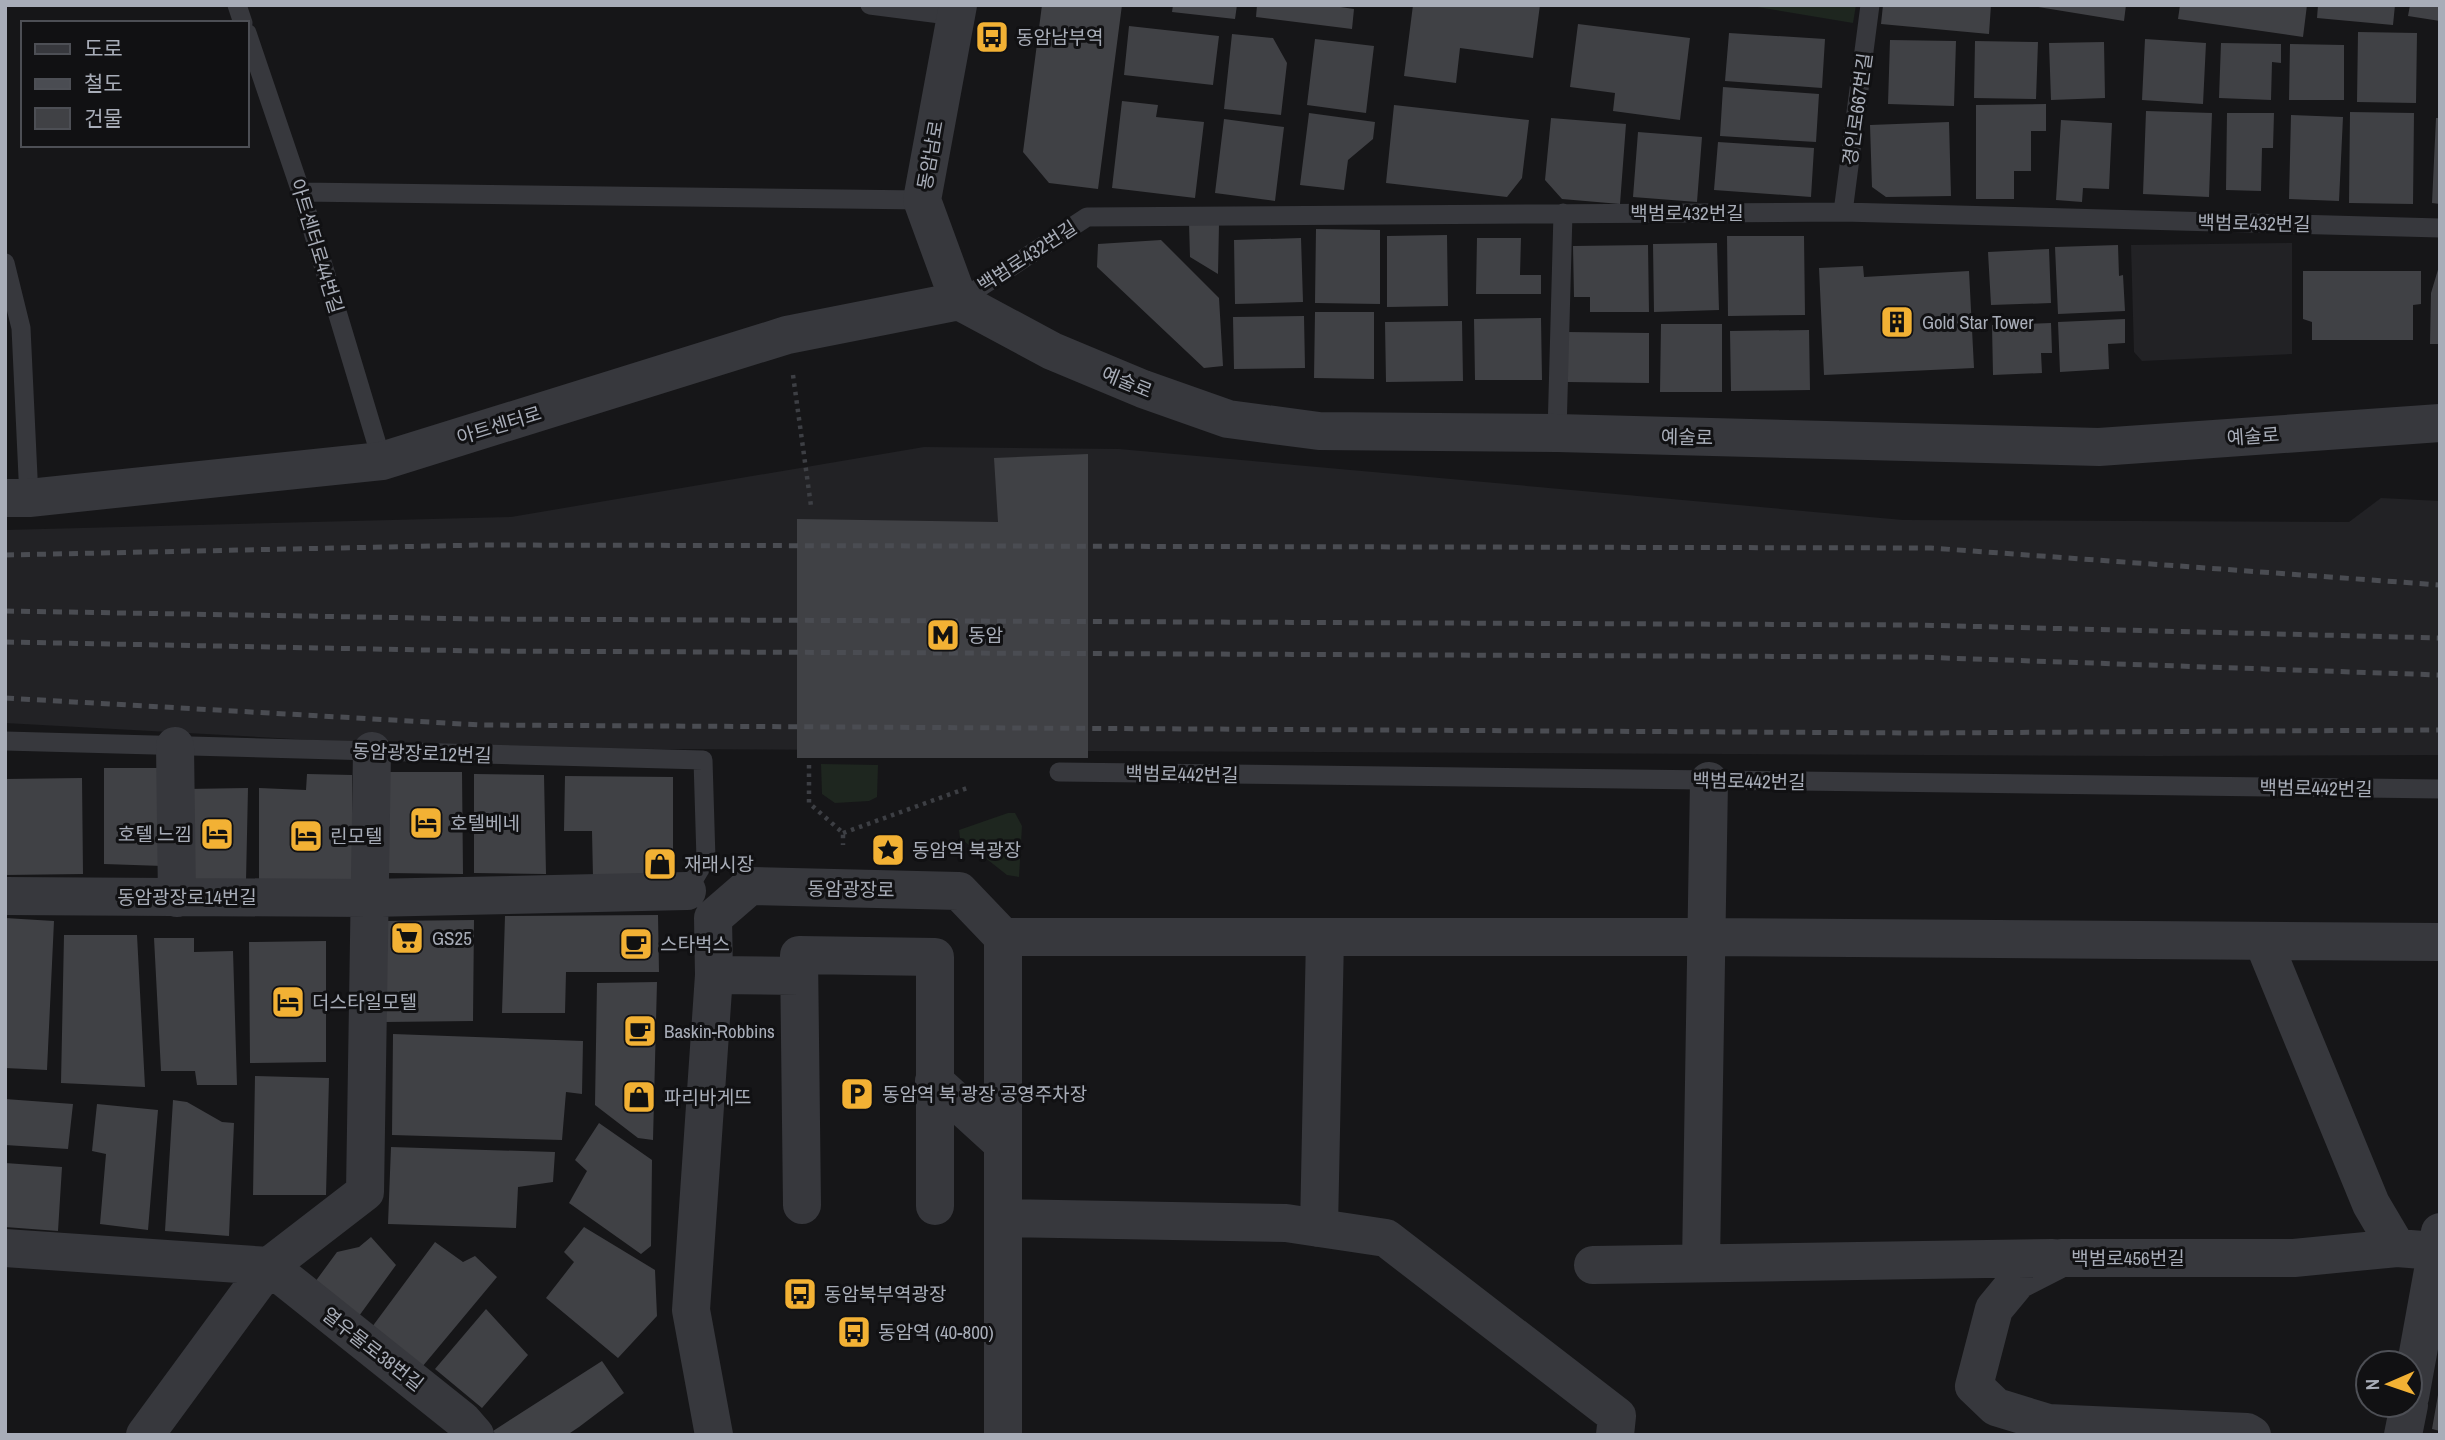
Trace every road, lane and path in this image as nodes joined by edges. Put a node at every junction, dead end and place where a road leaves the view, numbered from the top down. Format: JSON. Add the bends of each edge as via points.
{"nodes":[{"id":1,"x":870,"y":5,"type":"edge"},
{"id":2,"x":1870,"y":5,"type":"edge"},
{"id":3,"x":957,"y":11,"type":"edge"},
{"id":4,"x":248,"y":36,"type":"edge"},
{"id":5,"x":301,"y":192,"type":"junction"},
{"id":6,"x":922,"y":200,"type":"junction"},
{"id":7,"x":1843,"y":212,"type":"junction"},
{"id":8,"x":1563,"y":213,"type":"junction"},
{"id":9,"x":2440,"y":228,"type":"edge"},
{"id":10,"x":5,"y":263,"type":"edge"},
{"id":11,"x":959,"y":301,"type":"junction"},
{"id":12,"x":787,"y":335,"type":"junction"},
{"id":13,"x":2440,"y":423,"type":"edge"},
{"id":14,"x":1556,"y":433,"type":"junction"},
{"id":15,"x":382,"y":461,"type":"junction"},
{"id":16,"x":17,"y":498,"type":"edge"},
{"id":17,"x":811,"y":506,"type":"dead end"},
{"id":18,"x":5,"y":741,"type":"edge"},
{"id":19,"x":175,"y":746,"type":"junction"},
{"id":20,"x":372,"y":751,"type":"junction"},
{"id":21,"x":809,"y":765,"type":"dead end"},
{"id":22,"x":1059,"y":772,"type":"dead end"},
{"id":23,"x":1709,"y":781,"type":"junction"},
{"id":24,"x":970,"y":787,"type":"dead end"},
{"id":25,"x":2440,"y":789,"type":"edge"},
{"id":26,"x":687,"y":891,"type":"junction"},
{"id":27,"x":5,"y":897,"type":"edge"},
{"id":28,"x":177,"y":898,"type":"junction"},
{"id":29,"x":369,"y":898,"type":"junction"},
{"id":30,"x":713,"y":919,"type":"junction"},
{"id":31,"x":1003,"y":937,"type":"junction"},
{"id":32,"x":1325,"y":937,"type":"junction"},
{"id":33,"x":1707,"y":937,"type":"junction"},
{"id":34,"x":2263,"y":941,"type":"junction"},
{"id":35,"x":2440,"y":942,"type":"edge"},
{"id":36,"x":714,"y":975,"type":"junction"},
{"id":37,"x":799,"y":976,"type":"junction"},
{"id":38,"x":934,"y":1081,"type":"junction"},
{"id":39,"x":1003,"y":1144,"type":"junction"},
{"id":40,"x":802,"y":1205,"type":"dead end"},
{"id":41,"x":934,"y":1206,"type":"dead end"},
{"id":42,"x":1004,"y":1219,"type":"junction"},
{"id":43,"x":1319,"y":1228,"type":"junction"},
{"id":44,"x":2438,"y":1241,"type":"edge"},
{"id":45,"x":5,"y":1248,"type":"edge"},
{"id":46,"x":2398,"y":1248,"type":"junction"},
{"id":47,"x":2061,"y":1258,"type":"junction"},
{"id":48,"x":1701,"y":1263,"type":"junction"},
{"id":49,"x":1593,"y":1265,"type":"dead end"},
{"id":50,"x":269,"y":1266,"type":"junction"},
{"id":51,"x":2419,"y":1349,"type":"edge"},
{"id":52,"x":149,"y":1429,"type":"edge"},
{"id":53,"x":475,"y":1435,"type":"edge"},
{"id":54,"x":714,"y":1435,"type":"edge"},
{"id":55,"x":1003,"y":1435,"type":"edge"},
{"id":56,"x":1615,"y":1435,"type":"edge"},
{"id":57,"x":2252,"y":1435,"type":"edge"}],
"edges":[{"from":1,"to":3,"type":"lane"},
{"from":2,"to":7,"type":"lane","name":"경인로667번길"},
{"from":3,"to":6,"type":"street","name":"동암남로"},
{"from":4,"to":5,"type":"lane","name":"아트센터로44번길"},
{"from":5,"to":6,"type":"lane"},
{"from":5,"to":15,"type":"lane","name":"아트센터로44번길"},
{"from":6,"to":11,"type":"street","name":"동암남로"},
{"from":7,"to":8,"type":"lane","name":"백범로432번길"},
{"from":7,"to":9,"type":"lane","name":"백범로432번길"},
{"from":8,"to":11,"type":"lane","name":"백범로432번길","via":[[1087,216]]},
{"from":8,"to":14,"type":"lane"},
{"from":10,"to":16,"type":"lane","name":"아트센터로","via":[[21,328]]},
{"from":11,"to":12,"type":"street","name":"아트센터로"},
{"from":11,"to":14,"type":"street","name":"예술로","via":[[1052,351],[1228,419],[1319,431]]},
{"from":12,"to":15,"type":"street","name":"아트센터로"},
{"from":12,"to":17,"type":"path"},
{"from":13,"to":14,"type":"street","name":"예술로","via":[[2099,447]]},
{"from":15,"to":16,"type":"street","name":"아트센터로"},
{"from":18,"to":19,"type":"lane","name":"동암광장로12번길"},
{"from":19,"to":20,"type":"lane","name":"동암광장로12번길"},
{"from":19,"to":28,"type":"street"},
{"from":20,"to":26,"type":"lane","name":"동암광장로12번길","via":[[703,760],[706,859]]},
{"from":20,"to":29,"type":"street"},
{"from":21,"to":24,"type":"path","via":[[809,803],[843,833]]},
{"from":22,"to":23,"type":"lane","name":"백범로442번길"},
{"from":23,"to":25,"type":"lane","name":"백범로442번길"},
{"from":23,"to":33,"type":"street"},
{"from":26,"to":29,"type":"street","name":"동암광장로14번길"},
{"from":26,"to":30,"type":"lane"},
{"from":27,"to":28,"type":"street","name":"동암광장로14번길"},
{"from":28,"to":29,"type":"street","name":"동암광장로14번길"},
{"from":29,"to":50,"type":"street","via":[[365,1192]]},
{"from":30,"to":31,"type":"street","name":"동암광장로","via":[[750,886],[959,891]]},
{"from":30,"to":36,"type":"street"},
{"from":31,"to":32,"type":"street"},
{"from":31,"to":39,"type":"street"},
{"from":32,"to":33,"type":"street"},
{"from":32,"to":43,"type":"street"},
{"from":33,"to":34,"type":"street"},
{"from":33,"to":48,"type":"street"},
{"from":34,"to":35,"type":"street"},
{"from":34,"to":46,"type":"street","via":[[2371,1204]]},
{"from":36,"to":37,"type":"street"},
{"from":36,"to":54,"type":"street","via":[[691,1310]]},
{"from":37,"to":38,"type":"street","via":[[799,955],[935,957]]},
{"from":37,"to":40,"type":"street"},
{"from":38,"to":39,"type":"street"},
{"from":38,"to":41,"type":"street"},
{"from":39,"to":42,"type":"street"},
{"from":42,"to":43,"type":"street","via":[[1286,1223]]},
{"from":42,"to":55,"type":"street"},
{"from":43,"to":56,"type":"street","via":[[1386,1238],[1617,1416]]},
{"from":44,"to":46,"type":"street","name":"백범로456번길"},
{"from":44,"to":51,"type":"street"},
{"from":45,"to":50,"type":"street"},
{"from":46,"to":47,"type":"street","name":"백범로456번길","via":[[2294,1258]]},
{"from":47,"to":48,"type":"street"},
{"from":47,"to":57,"type":"street","name":"백범로456번길","via":[[2018,1280],[1994,1309],[1974,1387],[1996,1407],[2048,1423]]},
{"from":48,"to":49,"type":"street"},
{"from":50,"to":52,"type":"street"},
{"from":50,"to":53,"type":"street","name":"열우물로38번길"}]}
